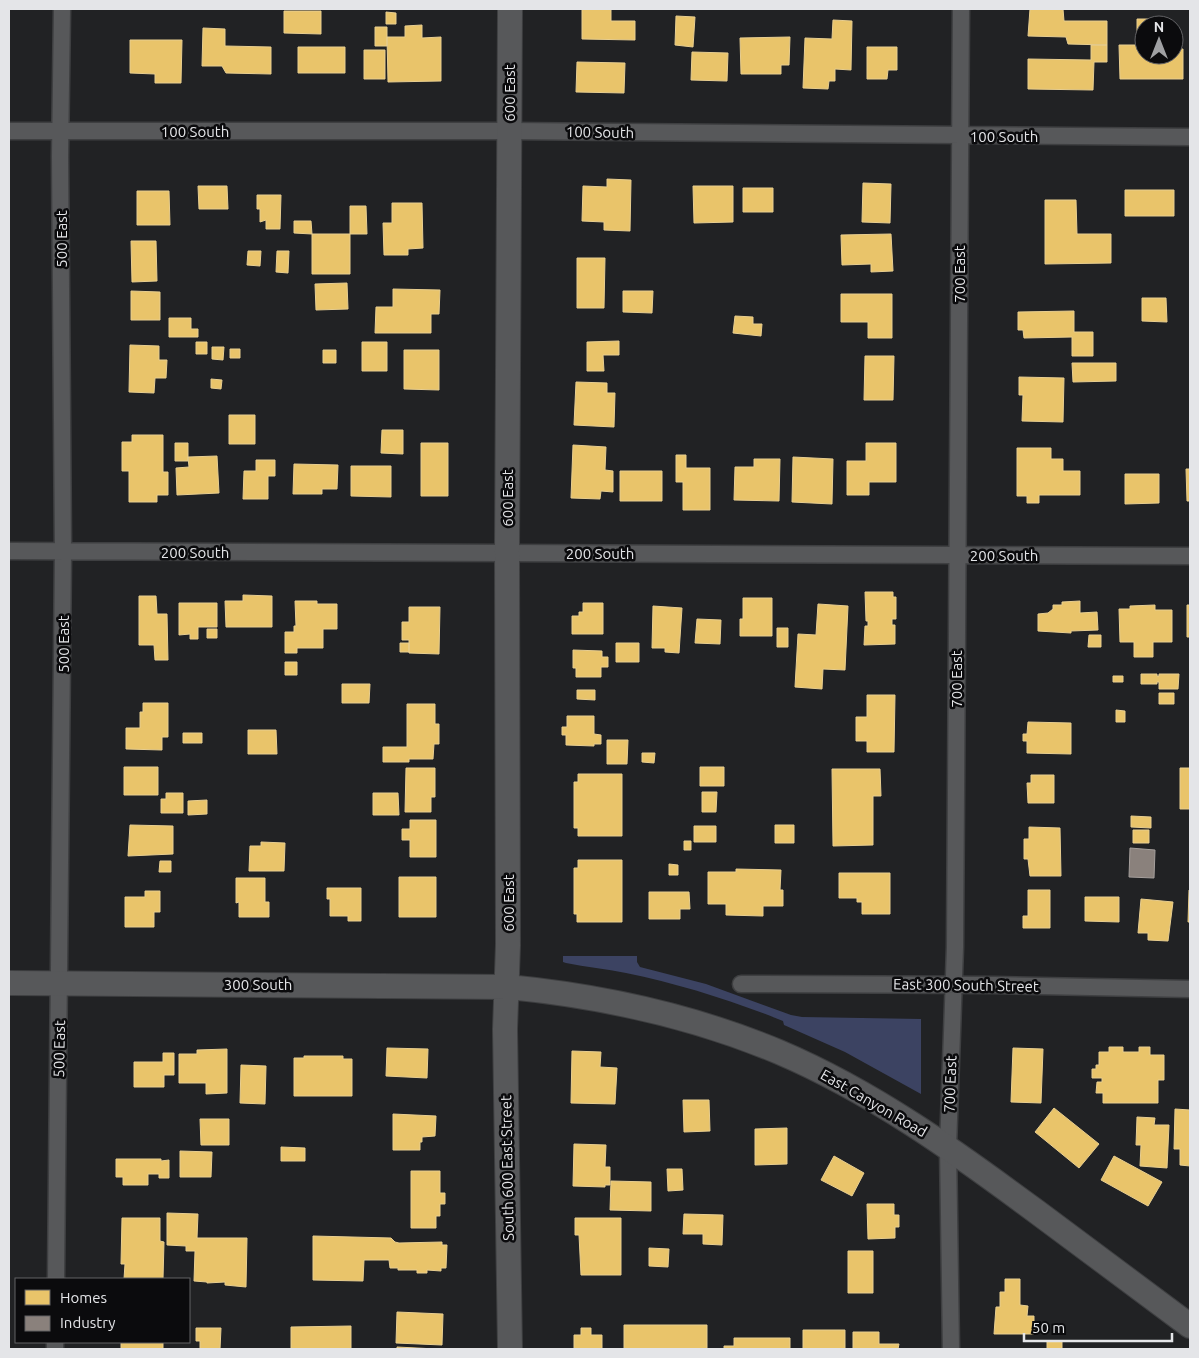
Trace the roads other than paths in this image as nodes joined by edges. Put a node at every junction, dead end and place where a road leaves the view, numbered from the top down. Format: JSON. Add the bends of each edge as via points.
{"nodes":[{"id":1,"x":62,"y":9,"type":"edge"},
{"id":2,"x":510,"y":9,"type":"edge"},
{"id":3,"x":961,"y":9,"type":"edge"},
{"id":4,"x":9,"y":131,"type":"edge"},
{"id":5,"x":509,"y":131,"type":"junction"},
{"id":6,"x":60,"y":132,"type":"junction"},
{"id":7,"x":959,"y":136,"type":"junction"},
{"id":8,"x":1190,"y":137,"type":"edge"},
{"id":9,"x":9,"y":552,"type":"edge"},
{"id":10,"x":63,"y":552,"type":"junction"},
{"id":11,"x":507,"y":552,"type":"junction"},
{"id":12,"x":957,"y":555,"type":"junction"},
{"id":13,"x":1190,"y":556,"type":"edge"},
{"id":14,"x":9,"y":983,"type":"edge"},
{"id":15,"x":60,"y":983,"type":"junction"},
{"id":16,"x":742,"y":984,"type":"dead end"},
{"id":17,"x":954,"y":985,"type":"junction"},
{"id":18,"x":508,"y":986,"type":"junction"},
{"id":19,"x":1190,"y":989,"type":"edge"},
{"id":20,"x":948,"y":1147,"type":"junction"},
{"id":21,"x":56,"y":1278,"type":"edge"},
{"id":22,"x":1190,"y":1326,"type":"edge"},
{"id":23,"x":510,"y":1349,"type":"edge"},
{"id":24,"x":951,"y":1349,"type":"edge"}],
"edges":[{"from":1,"to":6,"type":"street","name":"500 East"},
{"from":2,"to":5,"type":"street","name":"600 East"},
{"from":3,"to":7,"type":"street","name":"700 East"},
{"from":4,"to":6,"type":"street","name":"100 South"},
{"from":5,"to":6,"type":"street","name":"100 South"},
{"from":5,"to":7,"type":"street","name":"100 South"},
{"from":5,"to":11,"type":"street","name":"600 East"},
{"from":6,"to":10,"type":"street","name":"500 East"},
{"from":7,"to":8,"type":"street","name":"100 South"},
{"from":7,"to":12,"type":"street","name":"700 East"},
{"from":9,"to":10,"type":"street","name":"200 South"},
{"from":10,"to":11,"type":"street","name":"200 South"},
{"from":10,"to":15,"type":"street","name":"500 East"},
{"from":11,"to":12,"type":"street","name":"200 South"},
{"from":11,"to":18,"type":"street","name":"600 East"},
{"from":12,"to":13,"type":"street","name":"200 South"},
{"from":12,"to":17,"type":"street","name":"700 East"},
{"from":14,"to":15,"type":"street","name":"300 South"},
{"from":15,"to":18,"type":"street","name":"300 South"},
{"from":15,"to":21,"type":"street","name":"500 East"},
{"from":16,"to":17,"type":"street","name":"East 300 South Street"},
{"from":17,"to":19,"type":"street","name":"East 300 South Street"},
{"from":17,"to":20,"type":"street","name":"700 East"},
{"from":18,"to":20,"type":"street","name":"East Canyon Road","via":[[616,1002],[741,1037],[852,1088]]},
{"from":18,"to":23,"type":"street","name":"South 600 East Street","via":[[505,1029]]},
{"from":20,"to":22,"type":"street","name":"East Canyon Road"},
{"from":20,"to":24,"type":"street","name":"700 East"}]}
